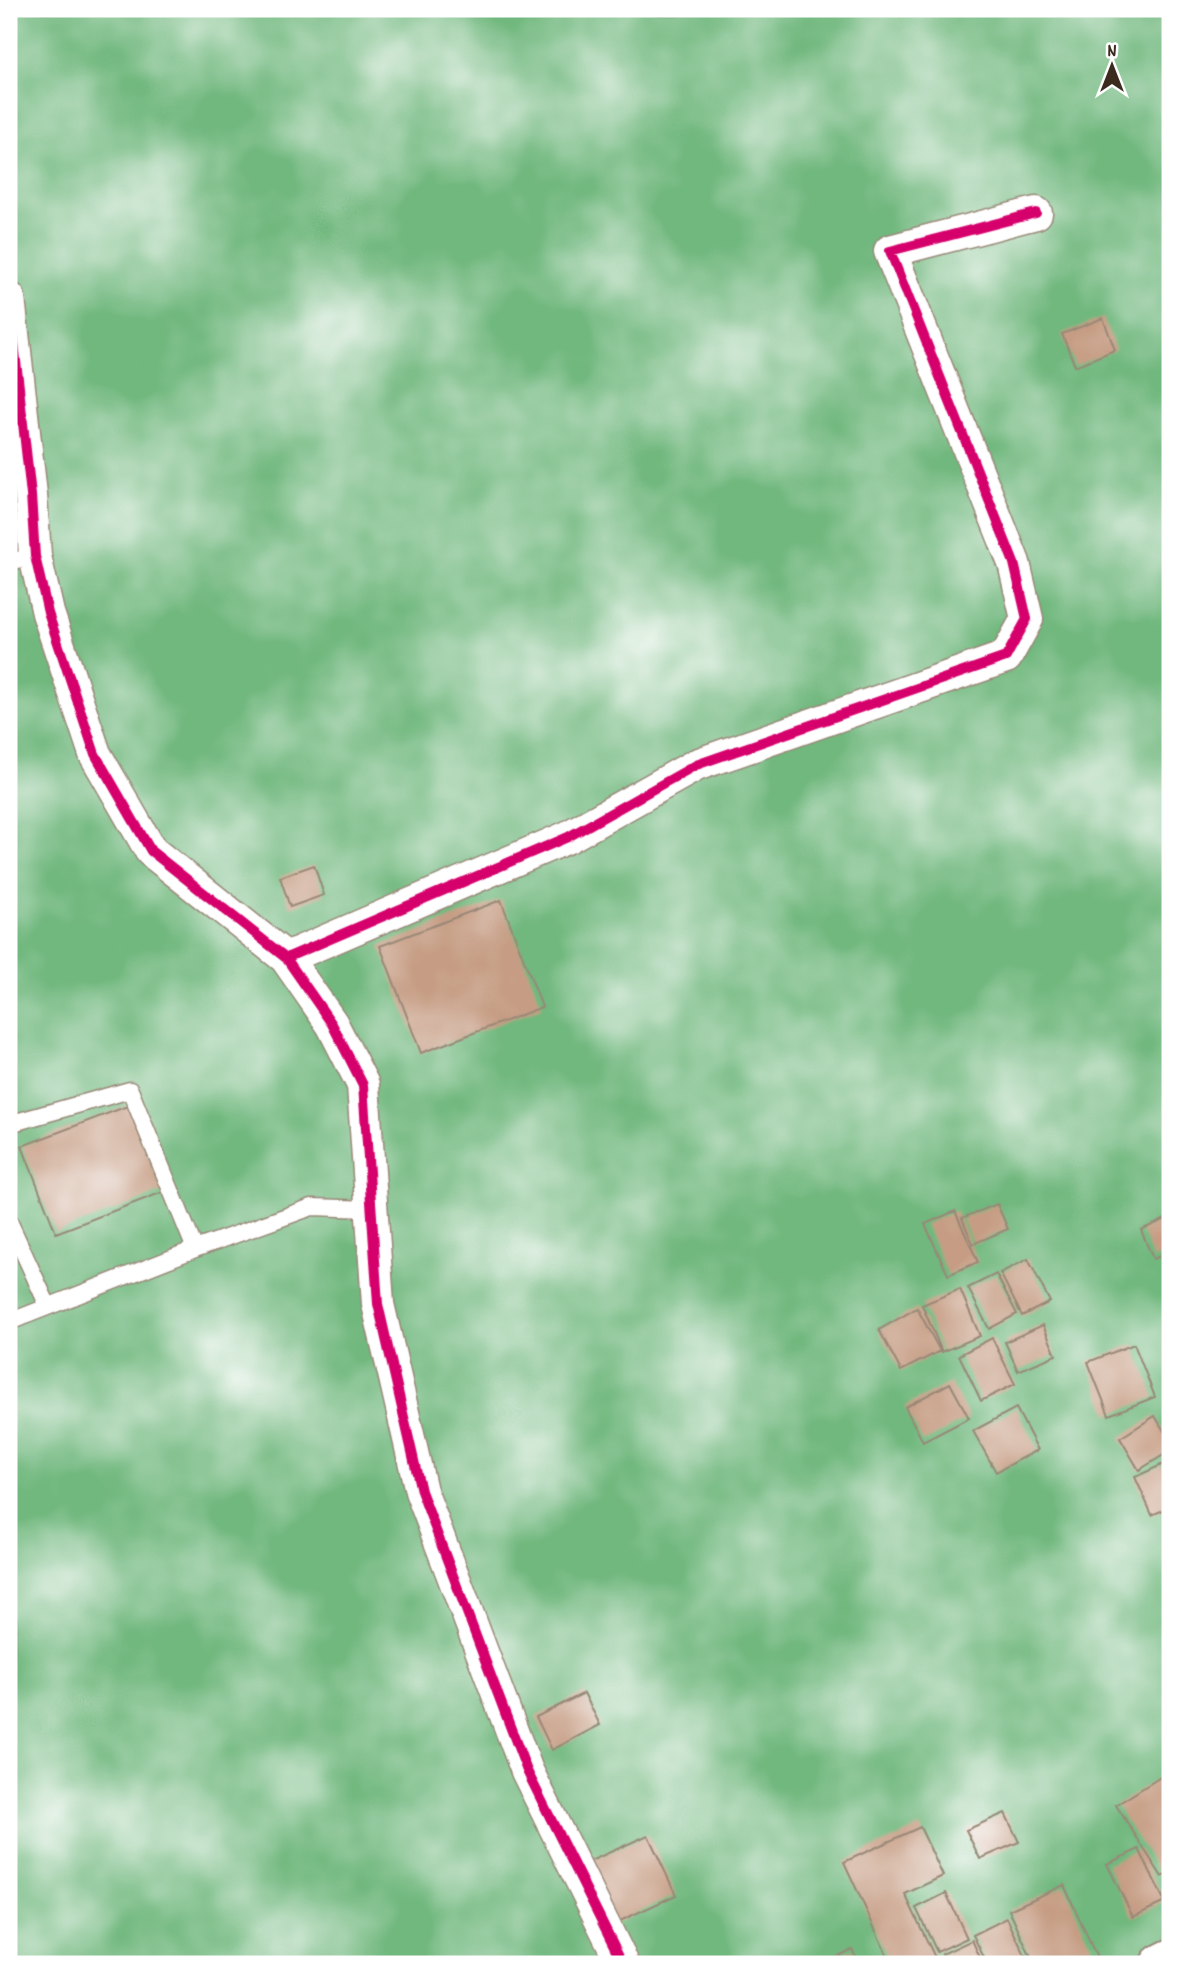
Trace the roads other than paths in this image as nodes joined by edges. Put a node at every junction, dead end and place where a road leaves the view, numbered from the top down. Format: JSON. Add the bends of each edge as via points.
{"nodes":[{"id":1,"x":1037,"y":214,"type":"dead end"},
{"id":2,"x":9,"y":298,"type":"edge"},
{"id":3,"x":22,"y":559,"type":"edge"},
{"id":4,"x":286,"y":958,"type":"junction"},
{"id":5,"x":9,"y":1124,"type":"edge"},
{"id":6,"x":371,"y":1209,"type":"junction"},
{"id":7,"x":9,"y":1222,"type":"edge"},
{"id":8,"x":195,"y":1249,"type":"junction"},
{"id":9,"x":48,"y":1306,"type":"junction"},
{"id":10,"x":9,"y":1322,"type":"edge"},
{"id":11,"x":1170,"y":1959,"type":"edge"},
{"id":12,"x":623,"y":1964,"type":"edge"},
{"id":13,"x":1160,"y":1964,"type":"edge"}],
"edges":[{"from":1,"to":4,"type":"street","via":[[890,251],[1014,564],[1027,620],[1006,657],[696,765],[568,837]]},
{"from":2,"to":3,"type":"street","via":[[31,495]]},
{"from":3,"to":4,"type":"street","via":[[48,613],[95,754],[150,851]]},
{"from":4,"to":6,"type":"street","via":[[332,1024],[363,1085]]},
{"from":5,"to":8,"type":"lane","via":[[130,1090]]},
{"from":6,"to":8,"type":"lane","via":[[312,1207]]},
{"from":6,"to":12,"type":"street","via":[[378,1304],[421,1491],[527,1771]]},
{"from":7,"to":9,"type":"lane"},
{"from":8,"to":9,"type":"lane"},
{"from":9,"to":10,"type":"lane"},
{"from":11,"to":13,"type":"street"}]}
